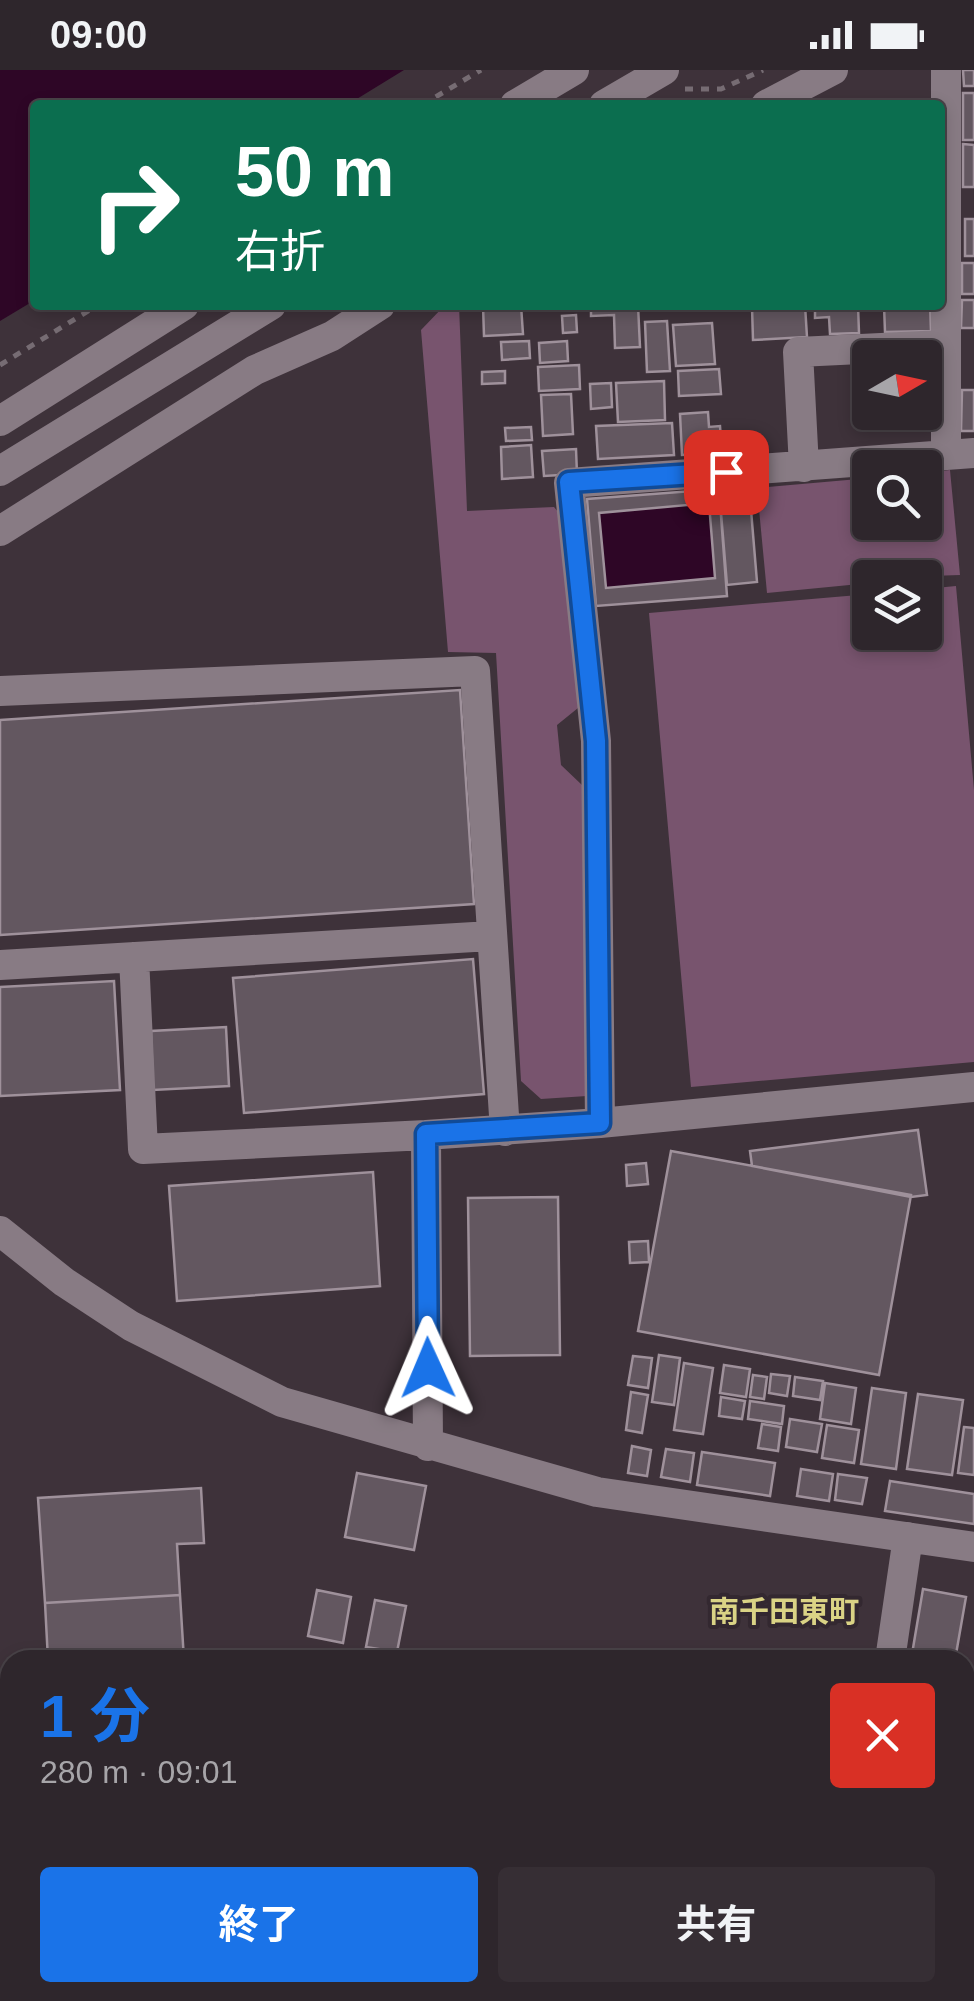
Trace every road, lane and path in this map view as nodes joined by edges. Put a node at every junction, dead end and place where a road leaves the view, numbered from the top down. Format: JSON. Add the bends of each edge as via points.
{"nodes":[{"id":1,"x":481,"y":70,"type":"edge"},
{"id":2,"x":574,"y":70,"type":"edge"},
{"id":3,"x":763,"y":70,"type":"edge"},
{"id":4,"x":834,"y":70,"type":"edge"},
{"id":5,"x":946,"y":70,"type":"edge"},
{"id":6,"x":674,"y":80,"type":"edge"},
{"id":7,"x":430,"y":100,"type":"edge"},
{"id":8,"x":523,"y":100,"type":"edge"},
{"id":9,"x":618,"y":100,"type":"edge"},
{"id":10,"x":776,"y":100,"type":"edge"},
{"id":11,"x":945,"y":208,"type":"edge"},
{"id":12,"x":90,"y":310,"type":"edge"},
{"id":13,"x":176,"y":310,"type":"edge"},
{"id":14,"x":262,"y":310,"type":"edge"},
{"id":15,"x":371,"y":310,"type":"edge"},
{"id":16,"x":944,"y":310,"type":"edge"},
{"id":17,"x":944,"y":345,"type":"junction"},
{"id":18,"x":0,"y":365,"type":"edge"},
{"id":19,"x":0,"y":421,"type":"edge"},
{"id":20,"x":960,"y":454,"type":"edge"},
{"id":21,"x":804,"y":467,"type":"junction"},
{"id":22,"x":0,"y":471,"type":"edge"},
{"id":23,"x":0,"y":531,"type":"edge"},
{"id":24,"x":0,"y":691,"type":"edge"},
{"id":25,"x":491,"y":936,"type":"junction"},
{"id":26,"x":134,"y":957,"type":"junction"},
{"id":27,"x":0,"y":965,"type":"edge"},
{"id":28,"x":974,"y":1087,"type":"edge"},
{"id":29,"x":600,"y":1123,"type":"junction"},
{"id":30,"x":505,"y":1130,"type":"junction"},
{"id":31,"x":426,"y":1134,"type":"junction"},
{"id":32,"x":0,"y":1231,"type":"edge"},
{"id":33,"x":428,"y":1446,"type":"junction"},
{"id":34,"x":908,"y":1536,"type":"junction"},
{"id":35,"x":974,"y":1547,"type":"edge"},
{"id":36,"x":891,"y":1650,"type":"edge"}],
"edges":[{"from":1,"to":7,"type":"path"},
{"from":2,"to":8,"type":"street"},
{"from":3,"to":6,"type":"path","via":[[721,89]]},
{"from":4,"to":10,"type":"street"},
{"from":5,"to":11,"type":"street"},
{"from":6,"to":9,"type":"street"},
{"from":12,"to":18,"type":"path"},
{"from":13,"to":19,"type":"street"},
{"from":14,"to":22,"type":"street"},
{"from":15,"to":23,"type":"street","via":[[332,336],[255,370]]},
{"from":16,"to":17,"type":"street"},
{"from":17,"to":20,"type":"street"},
{"from":17,"to":21,"type":"street","via":[[798,352]]},
{"from":20,"to":21,"type":"street"},
{"from":21,"to":29,"type":"street","via":[[569,482],[596,741]]},
{"from":24,"to":25,"type":"street","via":[[475,671]]},
{"from":25,"to":26,"type":"street"},
{"from":25,"to":30,"type":"street"},
{"from":26,"to":27,"type":"street"},
{"from":26,"to":31,"type":"street","via":[[144,1149]]},
{"from":28,"to":29,"type":"street"},
{"from":29,"to":30,"type":"street"},
{"from":30,"to":31,"type":"street"},
{"from":31,"to":33,"type":"street"},
{"from":32,"to":33,"type":"street","via":[[118,1318],[206,1366],[282,1402]]},
{"from":33,"to":34,"type":"street","via":[[597,1492]]},
{"from":34,"to":35,"type":"street"},
{"from":34,"to":36,"type":"street"}]}
